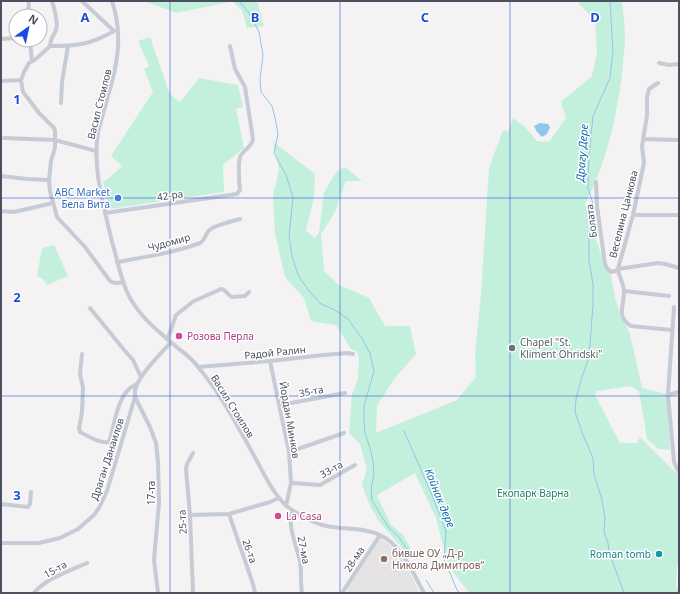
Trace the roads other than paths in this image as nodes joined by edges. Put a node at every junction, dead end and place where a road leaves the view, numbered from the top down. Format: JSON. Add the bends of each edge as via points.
{"nodes":[{"id":1,"x":52,"y":1,"type":"edge"},
{"id":2,"x":82,"y":1,"type":"edge"},
{"id":3,"x":112,"y":1,"type":"edge"},
{"id":4,"x":114,"y":31,"type":"junction"},
{"id":5,"x":119,"y":32,"type":"junction"},
{"id":6,"x":50,"y":46,"type":"junction"},
{"id":7,"x":68,"y":46,"type":"junction"},
{"id":8,"x":230,"y":46,"type":"dead end"},
{"id":9,"x":30,"y":48,"type":"edge"},
{"id":10,"x":32,"y":61,"type":"junction"},
{"id":11,"x":659,"y":63,"type":"dead end"},
{"id":12,"x":679,"y":64,"type":"edge"},
{"id":13,"x":21,"y":80,"type":"junction"},
{"id":14,"x":1,"y":81,"type":"edge"},
{"id":15,"x":658,"y":83,"type":"dead end"},
{"id":16,"x":61,"y":103,"type":"dead end"},
{"id":17,"x":4,"y":138,"type":"dead end"},
{"id":18,"x":643,"y":139,"type":"junction"},
{"id":19,"x":56,"y":140,"type":"junction"},
{"id":20,"x":679,"y":140,"type":"edge"},
{"id":21,"x":96,"y":151,"type":"junction"},
{"id":22,"x":1,"y":176,"type":"edge"},
{"id":23,"x":48,"y":180,"type":"junction"},
{"id":24,"x":596,"y":182,"type":"dead end"},
{"id":25,"x":53,"y":203,"type":"junction"},
{"id":26,"x":1,"y":211,"type":"edge"},
{"id":27,"x":105,"y":213,"type":"junction"},
{"id":28,"x":633,"y":215,"type":"junction"},
{"id":29,"x":679,"y":216,"type":"edge"},
{"id":30,"x":240,"y":219,"type":"dead end"},
{"id":31,"x":118,"y":262,"type":"junction"},
{"id":32,"x":679,"y":268,"type":"edge"},
{"id":33,"x":618,"y":269,"type":"junction"},
{"id":34,"x":123,"y":282,"type":"junction"},
{"id":35,"x":624,"y":291,"type":"junction"},
{"id":36,"x":249,"y":292,"type":"dead end"},
{"id":37,"x":669,"y":296,"type":"dead end"},
{"id":38,"x":674,"y":307,"type":"dead end"},
{"id":39,"x":90,"y":308,"type":"dead end"},
{"id":40,"x":672,"y":330,"type":"junction"},
{"id":41,"x":169,"y":340,"type":"junction"},
{"id":42,"x":82,"y":354,"type":"dead end"},
{"id":43,"x":353,"y":354,"type":"dead end"},
{"id":44,"x":270,"y":361,"type":"junction"},
{"id":45,"x":198,"y":367,"type":"junction"},
{"id":46,"x":141,"y":377,"type":"junction"},
{"id":47,"x":137,"y":384,"type":"junction"},
{"id":48,"x":345,"y":392,"type":"dead end"},
{"id":49,"x":679,"y":392,"type":"edge"},
{"id":50,"x":668,"y":395,"type":"junction"},
{"id":51,"x":135,"y":397,"type":"junction"},
{"id":52,"x":280,"y":405,"type":"junction"},
{"id":53,"x":344,"y":433,"type":"dead end"},
{"id":54,"x":289,"y":452,"type":"junction"},
{"id":55,"x":193,"y":453,"type":"dead end"},
{"id":56,"x":354,"y":465,"type":"dead end"},
{"id":57,"x":679,"y":472,"type":"edge"},
{"id":58,"x":291,"y":483,"type":"junction"},
{"id":59,"x":31,"y":492,"type":"dead end"},
{"id":60,"x":279,"y":498,"type":"junction"},
{"id":61,"x":1,"y":504,"type":"edge"},
{"id":62,"x":286,"y":506,"type":"junction"},
{"id":63,"x":293,"y":511,"type":"junction"},
{"id":64,"x":229,"y":514,"type":"junction"},
{"id":65,"x":190,"y":516,"type":"junction"},
{"id":66,"x":380,"y":535,"type":"junction"},
{"id":67,"x":1,"y":543,"type":"edge"},
{"id":68,"x":87,"y":563,"type":"dead end"},
{"id":69,"x":34,"y":593,"type":"edge"},
{"id":70,"x":158,"y":593,"type":"edge"},
{"id":71,"x":193,"y":593,"type":"edge"},
{"id":72,"x":255,"y":593,"type":"edge"},
{"id":73,"x":302,"y":593,"type":"edge"},
{"id":74,"x":342,"y":593,"type":"edge"},
{"id":75,"x":424,"y":593,"type":"edge"}],
"edges":[{"from":1,"to":6,"type":"street","via":[[57,24]]},
{"from":2,"to":4,"type":"street"},
{"from":3,"to":5,"type":"street","name":"Васил Стоилов"},
{"from":4,"to":5,"type":"street"},
{"from":4,"to":7,"type":"street","via":[[86,44]]},
{"from":5,"to":21,"type":"street","name":"Васил Стоилов","via":[[118,58],[98,131]]},
{"from":6,"to":7,"type":"street"},
{"from":6,"to":10,"type":"street"},
{"from":7,"to":16,"type":"street"},
{"from":8,"to":27,"type":"street","name":"42-ра","via":[[235,69],[245,87],[253,139],[240,156],[240,190],[237,194]]},
{"from":9,"to":10,"type":"street"},
{"from":10,"to":13,"type":"street","via":[[26,66]]},
{"from":11,"to":12,"type":"street"},
{"from":13,"to":14,"type":"street"},
{"from":13,"to":19,"type":"street","via":[[27,97],[54,128]]},
{"from":15,"to":18,"type":"street","name":"Веселина Цанкова","via":[[649,88]]},
{"from":17,"to":19,"type":"street"},
{"from":18,"to":20,"type":"street"},
{"from":18,"to":28,"type":"street","name":"Веселина Цанкова","via":[[644,163]]},
{"from":19,"to":21,"type":"street"},
{"from":19,"to":23,"type":"street"},
{"from":21,"to":27,"type":"street","name":"Васил Стоилов","via":[[98,180]]},
{"from":22,"to":23,"type":"street"},
{"from":23,"to":25,"type":"street"},
{"from":24,"to":33,"type":"street","name":"Болата","via":[[605,264],[611,272]]},
{"from":25,"to":26,"type":"street","via":[[14,212]]},
{"from":25,"to":34,"type":"street","via":[[56,218],[85,247],[110,281]]},
{"from":27,"to":31,"type":"street","name":"Васил Стоилов"},
{"from":28,"to":29,"type":"street"},
{"from":28,"to":33,"type":"street","name":"Веселина Цанкова"},
{"from":30,"to":31,"type":"street","name":"Чудомир","via":[[213,227],[202,242],[188,247]]},
{"from":31,"to":34,"type":"street","name":"Васил Стоилов"},
{"from":32,"to":33,"type":"street","name":"Веселина Цанкова","via":[[658,263]]},
{"from":33,"to":35,"type":"street","name":"Веселина Цанкова"},
{"from":34,"to":41,"type":"street","name":"Васил Стоилов","via":[[140,313]]},
{"from":35,"to":37,"type":"street"},
{"from":35,"to":40,"type":"street","name":"Веселина Цанкова","via":[[622,312],[626,324]]},
{"from":36,"to":41,"type":"street","via":[[245,296],[232,297],[220,289],[200,297],[176,315]]},
{"from":38,"to":40,"type":"street"},
{"from":39,"to":46,"type":"street","via":[[133,360]]},
{"from":40,"to":50,"type":"street"},
{"from":41,"to":45,"type":"street","name":"Васил Стоилов"},
{"from":41,"to":46,"type":"street","name":"Драган Данаилов"},
{"from":42,"to":47,"type":"street","via":[[80,432],[94,439],[109,442],[117,410],[124,395]]},
{"from":43,"to":44,"type":"street","name":"Радой Ралин"},
{"from":44,"to":45,"type":"street","name":"Радой Ралин"},
{"from":44,"to":52,"type":"street","name":"Йордан Минков"},
{"from":45,"to":60,"type":"street","name":"Васил Стоилов","via":[[226,406]]},
{"from":46,"to":47,"type":"street","name":"Драган Данаилов"},
{"from":47,"to":51,"type":"street","name":"Драган Данаилов"},
{"from":48,"to":52,"type":"street","name":"35-та"},
{"from":49,"to":50,"type":"street"},
{"from":50,"to":57,"type":"street","via":[[674,462]]},
{"from":51,"to":67,"type":"street","name":"Драган Данаилов","via":[[107,491],[94,515],[78,529],[60,538],[38,543]]},
{"from":51,"to":70,"type":"street","name":"17-та","via":[[156,443],[159,503],[154,560]]},
{"from":52,"to":54,"type":"street","name":"Йордан Минков"},
{"from":53,"to":54,"type":"street"},
{"from":54,"to":58,"type":"street","name":"Йордан Минков"},
{"from":55,"to":65,"type":"street","name":"25-та","via":[[186,469]]},
{"from":56,"to":58,"type":"street","name":"33-та","via":[[320,485]]},
{"from":58,"to":62,"type":"street","name":"Йордан Минков"},
{"from":59,"to":61,"type":"street","via":[[28,508]]},
{"from":60,"to":62,"type":"street","name":"Васил Стоилов"},
{"from":60,"to":64,"type":"street"},
{"from":62,"to":63,"type":"street","name":"Васил Стоилов"},
{"from":63,"to":66,"type":"street","name":"Васил Стоилов","via":[[317,524]]},
{"from":63,"to":73,"type":"street","name":"27-ма","via":[[292,528],[300,561]]},
{"from":64,"to":65,"type":"street"},
{"from":64,"to":72,"type":"street","name":"26-та"},
{"from":65,"to":71,"type":"street","name":"25-та"},
{"from":66,"to":74,"type":"street","name":"28-ма"},
{"from":66,"to":75,"type":"street","name":"Васил Стоилов","via":[[400,551]]},
{"from":68,"to":69,"type":"street","name":"15-та","via":[[63,572]]}]}
